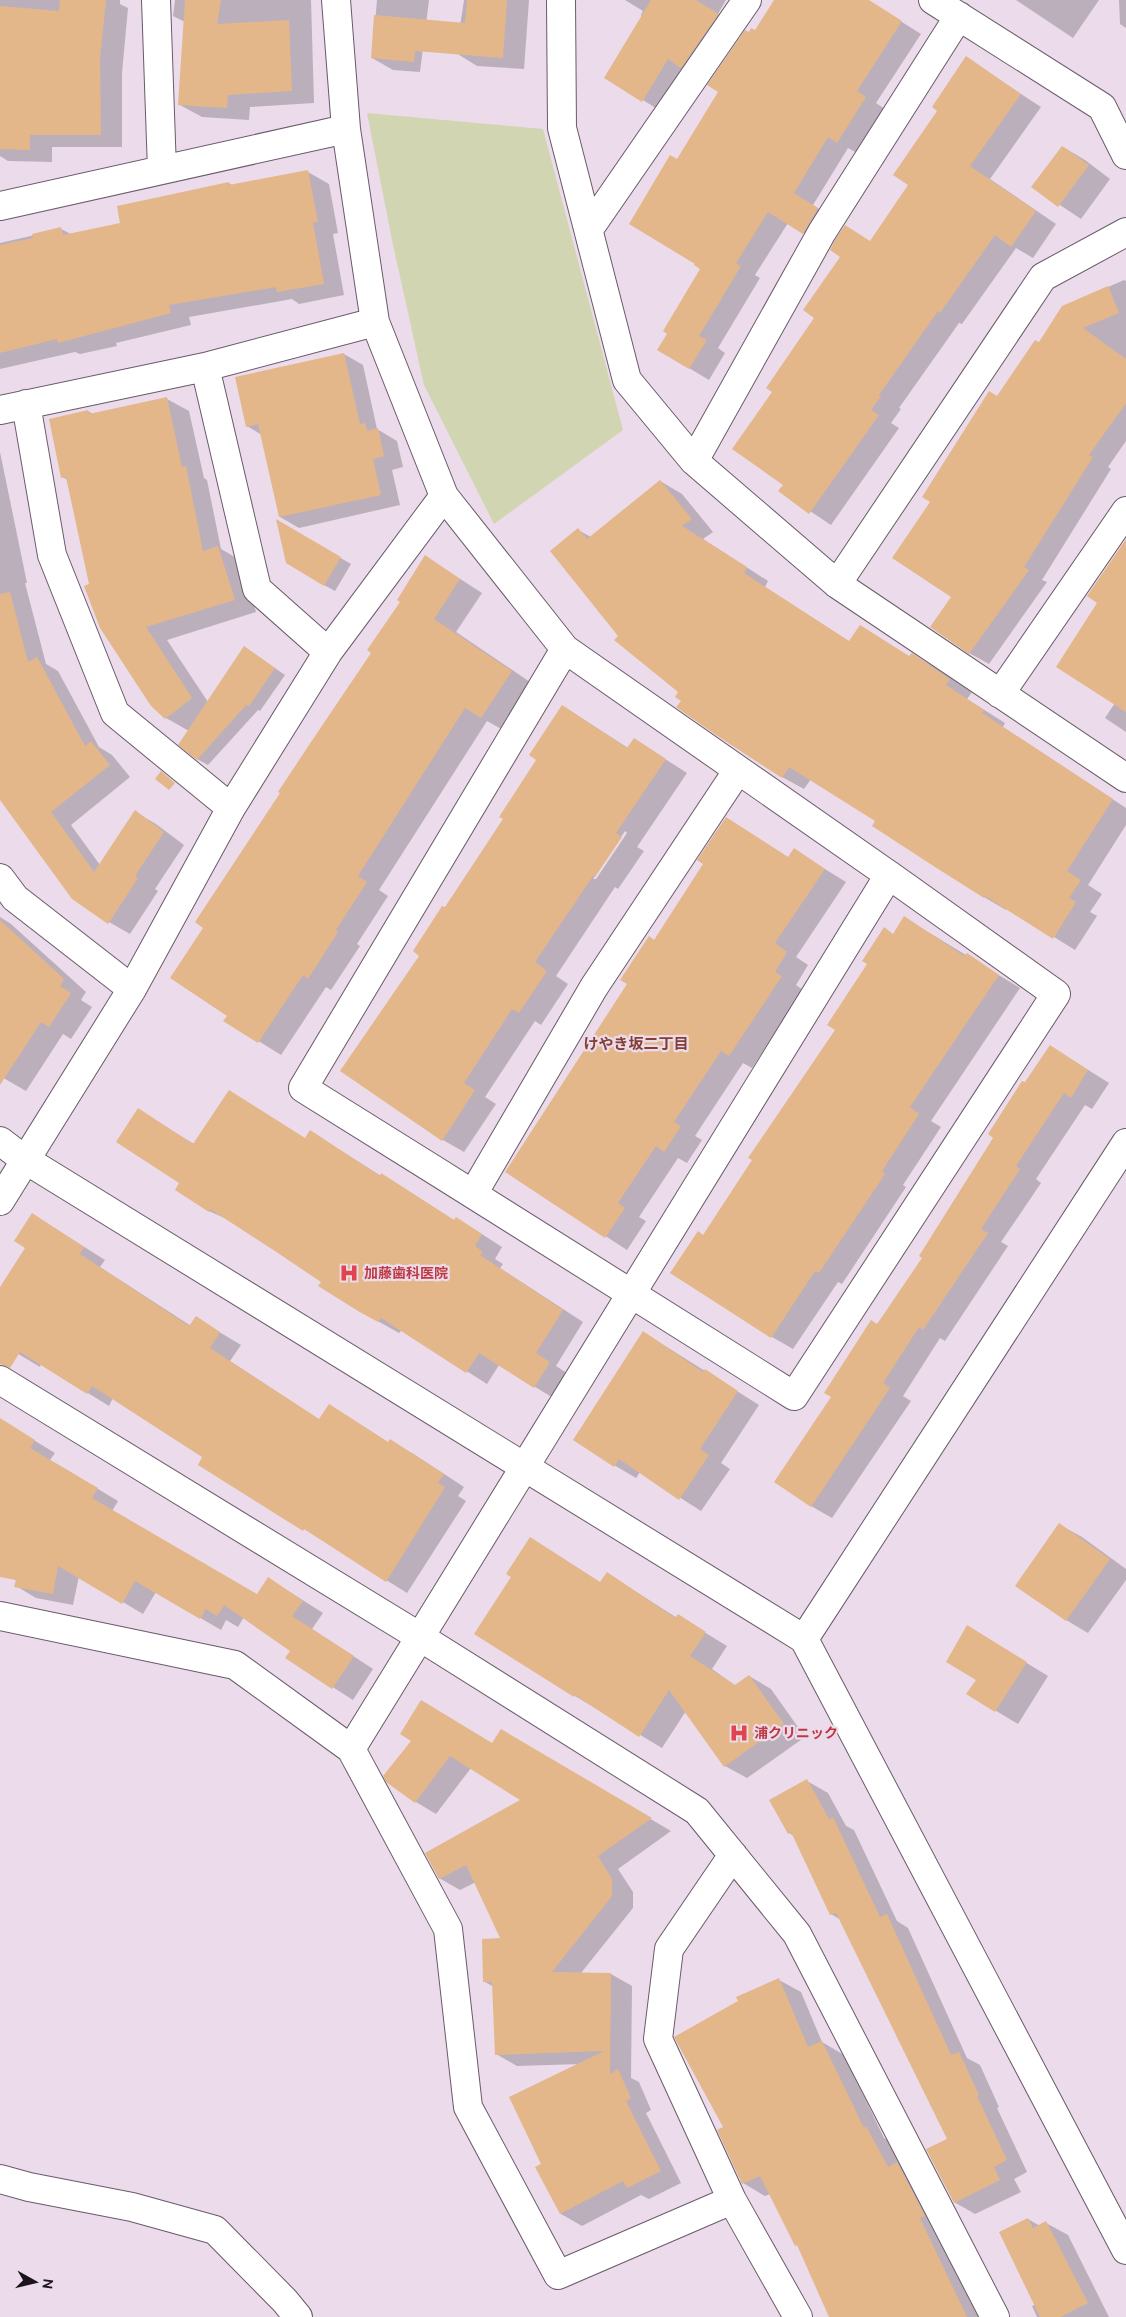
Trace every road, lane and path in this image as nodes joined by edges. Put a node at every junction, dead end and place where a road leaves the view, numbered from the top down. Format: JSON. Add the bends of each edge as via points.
{"nodes":[{"id":1,"x":156,"y":0,"type":"edge"},
{"id":2,"x":336,"y":0,"type":"edge"},
{"id":3,"x":561,"y":0,"type":"edge"},
{"id":4,"x":747,"y":0,"type":"edge"},
{"id":5,"x":933,"y":0,"type":"edge"},
{"id":6,"x":959,"y":16,"type":"junction"},
{"id":7,"x":346,"y":129,"type":"junction"},
{"id":8,"x":1126,"y":155,"type":"edge"},
{"id":9,"x":162,"y":170,"type":"junction"},
{"id":10,"x":0,"y":206,"type":"edge"},
{"id":11,"x":589,"y":229,"type":"junction"},
{"id":12,"x":1126,"y":232,"type":"edge"},
{"id":13,"x":375,"y":322,"type":"junction"},
{"id":14,"x":205,"y":367,"type":"junction"},
{"id":15,"x":26,"y":404,"type":"junction"},
{"id":16,"x":0,"y":410,"type":"edge"},
{"id":17,"x":694,"y":461,"type":"junction"},
{"id":18,"x":444,"y":496,"type":"junction"},
{"id":19,"x":1126,"y":511,"type":"edge"},
{"id":20,"x":836,"y":584,"type":"junction"},
{"id":21,"x":565,"y":649,"type":"junction"},
{"id":22,"x":328,"y":652,"type":"junction"},
{"id":23,"x":1000,"y":694,"type":"junction"},
{"id":24,"x":738,"y":770,"type":"junction"},
{"id":25,"x":1126,"y":778,"type":"edge"},
{"id":26,"x":231,"y":808,"type":"junction"},
{"id":27,"x":889,"y":875,"type":"junction"},
{"id":28,"x":0,"y":878,"type":"edge"},
{"id":29,"x":132,"y":989,"type":"junction"},
{"id":30,"x":0,"y":1141,"type":"edge"},
{"id":31,"x":1126,"y":1143,"type":"edge"},
{"id":32,"x":26,"y":1160,"type":"junction"},
{"id":33,"x":473,"y":1194,"type":"junction"},
{"id":34,"x":0,"y":1201,"type":"edge"},
{"id":35,"x":632,"y":1294,"type":"junction"},
{"id":36,"x":0,"y":1380,"type":"edge"},
{"id":37,"x":525,"y":1468,"type":"junction"},
{"id":38,"x":0,"y":1616,"type":"edge"},
{"id":39,"x":420,"y":1637,"type":"junction"},
{"id":40,"x":804,"y":1640,"type":"junction"},
{"id":41,"x":352,"y":1748,"type":"junction"},
{"id":42,"x":733,"y":1855,"type":"junction"},
{"id":43,"x":0,"y":2179,"type":"edge"},
{"id":44,"x":732,"y":2200,"type":"junction"},
{"id":45,"x":1126,"y":2250,"type":"edge"},
{"id":46,"x":298,"y":2317,"type":"edge"},
{"id":47,"x":798,"y":2317,"type":"edge"},
{"id":48,"x":995,"y":2317,"type":"edge"}],
"edges":[{"from":1,"to":9,"type":"street"},
{"from":2,"to":7,"type":"street"},
{"from":3,"to":11,"type":"street","via":[[562,128]]},
{"from":4,"to":11,"type":"street"},
{"from":5,"to":6,"type":"street"},
{"from":6,"to":8,"type":"street","via":[[1102,107]]},
{"from":6,"to":17,"type":"street","via":[[822,232]]},
{"from":7,"to":9,"type":"street"},
{"from":7,"to":13,"type":"street"},
{"from":9,"to":10,"type":"street"},
{"from":11,"to":17,"type":"street","via":[[628,380]]},
{"from":12,"to":20,"type":"street","via":[[1043,276]]},
{"from":13,"to":14,"type":"street"},
{"from":13,"to":18,"type":"street"},
{"from":14,"to":15,"type":"street"},
{"from":14,"to":22,"type":"street","via":[[257,589]]},
{"from":15,"to":16,"type":"street"},
{"from":15,"to":26,"type":"street","via":[[52,555],[115,714]]},
{"from":17,"to":20,"type":"street"},
{"from":18,"to":21,"type":"street"},
{"from":18,"to":22,"type":"street"},
{"from":19,"to":23,"type":"street"},
{"from":20,"to":23,"type":"street"},
{"from":21,"to":24,"type":"street"},
{"from":21,"to":33,"type":"street","via":[[303,1088]]},
{"from":22,"to":26,"type":"street"},
{"from":23,"to":25,"type":"street"},
{"from":24,"to":27,"type":"street"},
{"from":24,"to":33,"type":"street","via":[[594,987]]},
{"from":26,"to":29,"type":"street"},
{"from":27,"to":35,"type":"street"},
{"from":27,"to":35,"type":"street","via":[[1056,994],[794,1396]]},
{"from":28,"to":29,"type":"street","via":[[15,898]]},
{"from":29,"to":32,"type":"street"},
{"from":30,"to":32,"type":"street"},
{"from":31,"to":40,"type":"street"},
{"from":32,"to":34,"type":"street"},
{"from":32,"to":37,"type":"street"},
{"from":33,"to":35,"type":"street"},
{"from":35,"to":37,"type":"street"},
{"from":36,"to":39,"type":"street"},
{"from":37,"to":39,"type":"street"},
{"from":37,"to":40,"type":"street"},
{"from":38,"to":41,"type":"street","via":[[235,1665]]},
{"from":39,"to":41,"type":"street"},
{"from":39,"to":42,"type":"street","via":[[697,1811]]},
{"from":40,"to":45,"type":"street"},
{"from":41,"to":44,"type":"street","via":[[448,1929],[468,2107],[558,2275]]},
{"from":42,"to":44,"type":"street","via":[[669,1949],[658,2040]]},
{"from":42,"to":48,"type":"street","via":[[797,1934]]},
{"from":43,"to":46,"type":"street","via":[[132,2207],[214,2230]]},
{"from":44,"to":47,"type":"street"}]}
